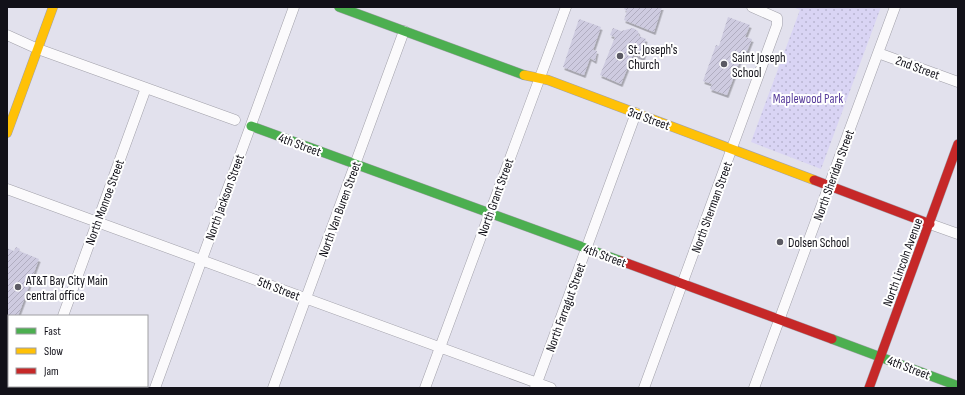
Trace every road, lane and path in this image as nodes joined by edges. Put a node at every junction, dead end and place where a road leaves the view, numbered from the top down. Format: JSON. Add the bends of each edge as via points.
{"nodes":[{"id":1,"x":53,"y":7,"type":"edge"},
{"id":2,"x":294,"y":7,"type":"edge"},
{"id":3,"x":339,"y":7,"type":"edge"},
{"id":4,"x":566,"y":7,"type":"edge"},
{"id":5,"x":752,"y":7,"type":"edge"},
{"id":6,"x":896,"y":7,"type":"edge"},
{"id":7,"x":404,"y":31,"type":"junction"},
{"id":8,"x":7,"y":35,"type":"edge"},
{"id":9,"x":38,"y":48,"type":"junction"},
{"id":10,"x":878,"y":53,"type":"junction"},
{"id":11,"x":539,"y":79,"type":"junction"},
{"id":12,"x":958,"y":82,"type":"edge"},
{"id":13,"x":146,"y":88,"type":"junction"},
{"id":14,"x":636,"y":113,"type":"junction"},
{"id":15,"x":235,"y":120,"type":"dead end"},
{"id":16,"x":251,"y":126,"type":"junction"},
{"id":17,"x":7,"y":133,"type":"edge"},
{"id":18,"x":958,"y":144,"type":"edge"},
{"id":19,"x":733,"y":148,"type":"junction"},
{"id":20,"x":356,"y":164,"type":"junction"},
{"id":21,"x":829,"y":186,"type":"junction"},
{"id":22,"x":7,"y":189,"type":"edge"},
{"id":23,"x":490,"y":212,"type":"junction"},
{"id":24,"x":97,"y":221,"type":"junction"},
{"id":25,"x":930,"y":224,"type":"junction"},
{"id":26,"x":958,"y":234,"type":"edge"},
{"id":27,"x":586,"y":248,"type":"junction"},
{"id":28,"x":202,"y":259,"type":"junction"},
{"id":29,"x":683,"y":284,"type":"junction"},
{"id":30,"x":306,"y":298,"type":"junction"},
{"id":31,"x":63,"y":315,"type":"edge"},
{"id":32,"x":779,"y":319,"type":"junction"},
{"id":33,"x":440,"y":347,"type":"junction"},
{"id":34,"x":880,"y":356,"type":"junction"},
{"id":35,"x":536,"y":386,"type":"edge"},
{"id":36,"x":958,"y":386,"type":"edge"},
{"id":37,"x":156,"y":388,"type":"edge"},
{"id":38,"x":274,"y":388,"type":"edge"},
{"id":39,"x":425,"y":388,"type":"edge"},
{"id":40,"x":551,"y":388,"type":"edge"},
{"id":41,"x":644,"y":388,"type":"edge"},
{"id":42,"x":754,"y":388,"type":"edge"},
{"id":43,"x":869,"y":388,"type":"edge"}],
"edges":[{"from":1,"to":9,"type":"main road"},
{"from":2,"to":16,"type":"street","name":"North Jackson Street"},
{"from":3,"to":7,"type":"main road","name":"3rd Street"},
{"from":4,"to":11,"type":"street","name":"North Grant Street"},
{"from":5,"to":19,"type":"street","name":"North Sherman Street","via":[[777,18],[777,25]]},
{"from":6,"to":10,"type":"street","name":"North Sheridan Street"},
{"from":7,"to":11,"type":"main road","name":"3rd Street"},
{"from":7,"to":20,"type":"street","name":"North Van Buren Street"},
{"from":8,"to":9,"type":"street"},
{"from":9,"to":13,"type":"street"},
{"from":9,"to":17,"type":"main road"},
{"from":10,"to":12,"type":"street","name":"2nd Street"},
{"from":10,"to":21,"type":"street","name":"North Sheridan Street"},
{"from":11,"to":14,"type":"main road","name":"3rd Street","via":[[548,80]]},
{"from":11,"to":23,"type":"street","name":"North Grant Street"},
{"from":13,"to":15,"type":"street"},
{"from":13,"to":24,"type":"street","name":"North Monroe Street"},
{"from":14,"to":19,"type":"main road","name":"3rd Street"},
{"from":14,"to":27,"type":"street","name":"North Farragut Street"},
{"from":16,"to":20,"type":"main road","name":"4th Street"},
{"from":16,"to":28,"type":"street","name":"North Jackson Street"},
{"from":18,"to":25,"type":"main road","name":"North Lincoln Avenue"},
{"from":19,"to":21,"type":"main road","name":"3rd Street"},
{"from":19,"to":29,"type":"street","name":"North Sherman Street"},
{"from":20,"to":23,"type":"main road","name":"4th Street"},
{"from":20,"to":30,"type":"street","name":"North Van Buren Street"},
{"from":21,"to":25,"type":"main road","name":"3rd Street"},
{"from":21,"to":32,"type":"street","name":"North Sheridan Street"},
{"from":22,"to":24,"type":"street","name":"5th Street"},
{"from":23,"to":27,"type":"main road","name":"4th Street"},
{"from":23,"to":33,"type":"street","name":"North Grant Street"},
{"from":24,"to":28,"type":"street","name":"5th Street"},
{"from":24,"to":31,"type":"street","name":"North Monroe Street"},
{"from":25,"to":26,"type":"street","name":"3rd Street"},
{"from":25,"to":34,"type":"main road","name":"North Lincoln Avenue"},
{"from":27,"to":29,"type":"main road","name":"4th Street"},
{"from":27,"to":35,"type":"street","name":"North Farragut Street"},
{"from":28,"to":30,"type":"street","name":"5th Street"},
{"from":28,"to":37,"type":"street","name":"North Jackson Street"},
{"from":29,"to":32,"type":"main road","name":"4th Street"},
{"from":29,"to":41,"type":"street","name":"North Sherman Street"},
{"from":30,"to":33,"type":"street","name":"5th Street"},
{"from":30,"to":38,"type":"street","name":"North Van Buren Street"},
{"from":32,"to":34,"type":"main road","name":"4th Street"},
{"from":32,"to":42,"type":"street","name":"North Sheridan Street"},
{"from":33,"to":35,"type":"street","name":"5th Street"},
{"from":33,"to":39,"type":"street","name":"North Grant Street"},
{"from":34,"to":36,"type":"main road","name":"4th Street"},
{"from":34,"to":43,"type":"main road","name":"North Lincoln Avenue"},
{"from":35,"to":40,"type":"street","name":"5th Street"}]}
